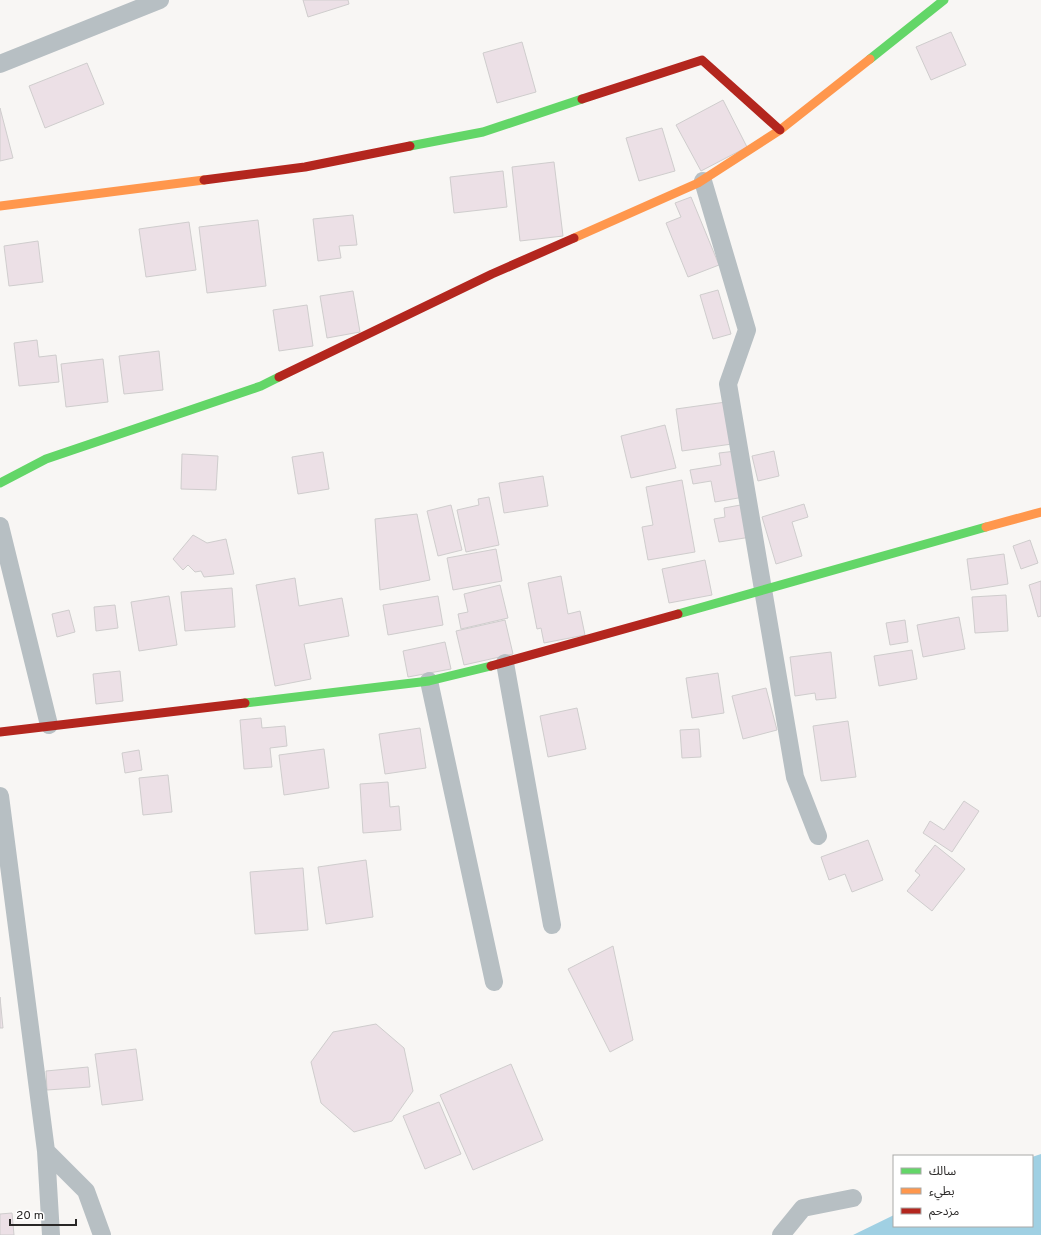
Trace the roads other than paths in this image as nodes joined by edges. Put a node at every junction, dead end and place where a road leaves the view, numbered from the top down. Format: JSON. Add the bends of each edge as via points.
{"nodes":[{"id":1,"x":160,"y":0,"type":"edge"},
{"id":2,"x":944,"y":0,"type":"edge"},
{"id":3,"x":0,"y":64,"type":"edge"},
{"id":4,"x":780,"y":130,"type":"junction"},
{"id":5,"x":702,"y":180,"type":"junction"},
{"id":6,"x":0,"y":206,"type":"edge"},
{"id":7,"x":0,"y":483,"type":"edge"},
{"id":8,"x":1041,"y":512,"type":"edge"},
{"id":9,"x":0,"y":526,"type":"edge"},
{"id":10,"x":764,"y":590,"type":"junction"},
{"id":11,"x":505,"y":663,"type":"junction"},
{"id":12,"x":429,"y":681,"type":"junction"},
{"id":13,"x":49,"y":725,"type":"junction"},
{"id":14,"x":0,"y":732,"type":"edge"},
{"id":15,"x":0,"y":796,"type":"edge"},
{"id":16,"x":818,"y":836,"type":"dead end"},
{"id":17,"x":552,"y":925,"type":"dead end"},
{"id":18,"x":494,"y":982,"type":"dead end"},
{"id":19,"x":46,"y":1151,"type":"junction"},
{"id":20,"x":853,"y":1198,"type":"dead end"},
{"id":21,"x":51,"y":1235,"type":"edge"},
{"id":22,"x":102,"y":1235,"type":"edge"},
{"id":23,"x":781,"y":1235,"type":"edge"}],
"edges":[{"from":1,"to":3,"type":"street"},
{"from":2,"to":4,"type":"street"},
{"from":4,"to":5,"type":"street"},
{"from":4,"to":6,"type":"street","via":[[702,60],[483,132],[305,167]]},
{"from":5,"to":7,"type":"street","via":[[492,274],[261,386],[46,458]]},
{"from":5,"to":10,"type":"street","via":[[747,330],[728,384]]},
{"from":8,"to":10,"type":"street"},
{"from":9,"to":13,"type":"street"},
{"from":10,"to":11,"type":"street"},
{"from":10,"to":16,"type":"street","via":[[795,777]]},
{"from":11,"to":12,"type":"street"},
{"from":11,"to":17,"type":"street"},
{"from":12,"to":13,"type":"street"},
{"from":12,"to":18,"type":"street"},
{"from":13,"to":14,"type":"street"},
{"from":15,"to":19,"type":"street"},
{"from":19,"to":21,"type":"street"},
{"from":19,"to":22,"type":"street","via":[[86,1191]]},
{"from":20,"to":23,"type":"street","via":[[802,1208]]}]}
